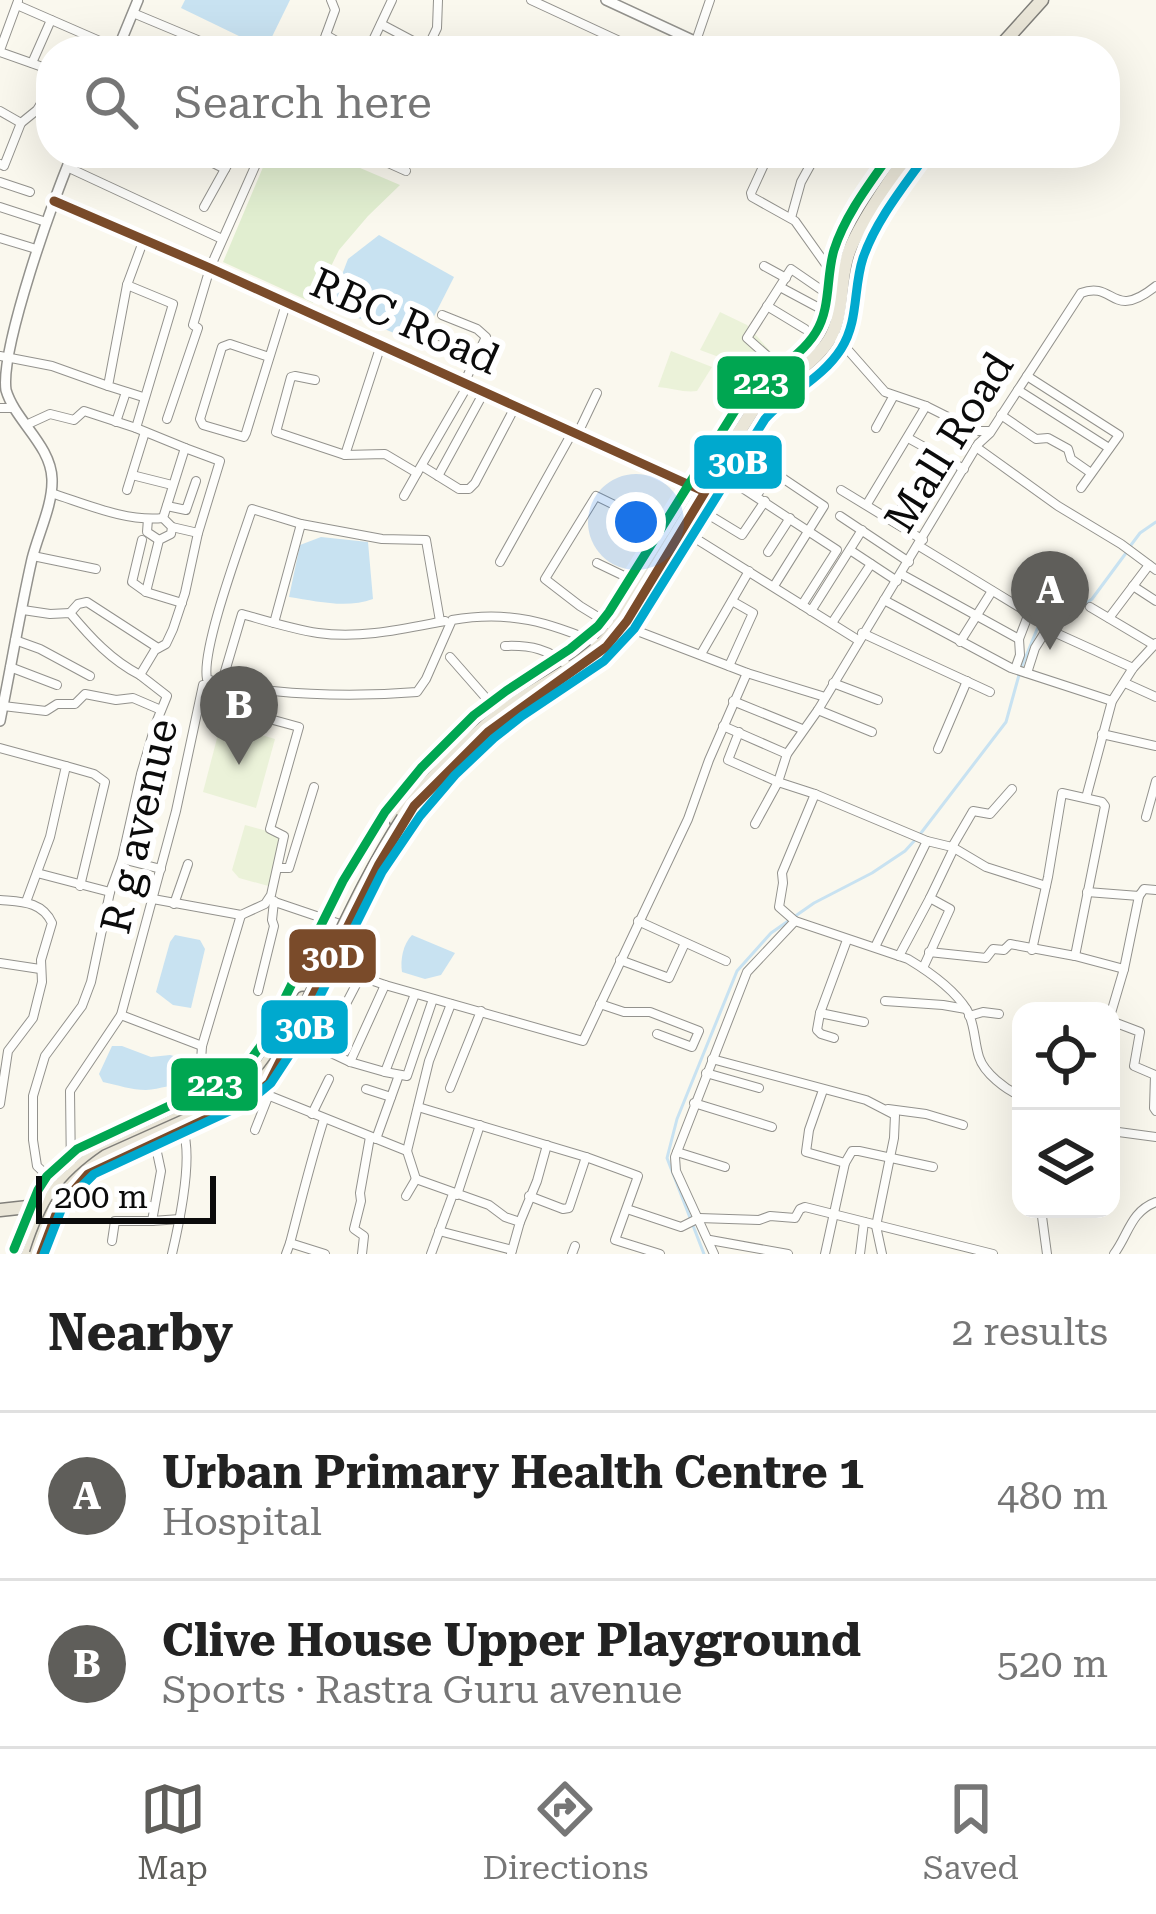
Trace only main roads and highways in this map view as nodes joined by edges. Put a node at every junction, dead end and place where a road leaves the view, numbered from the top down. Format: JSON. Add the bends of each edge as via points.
{"nodes":[{"id":1,"x":1042,"y":0,"type":"edge"},
{"id":2,"x":1052,"y":0,"type":"edge"},
{"id":3,"x":1010,"y":36,"type":"edge"},
{"id":4,"x":1021,"y":36,"type":"edge"},
{"id":5,"x":900,"y":168,"type":"edge"},
{"id":6,"x":901,"y":168,"type":"edge"},
{"id":7,"x":836,"y":335,"type":"junction"},
{"id":8,"x":703,"y":491,"type":"junction"},
{"id":9,"x":678,"y":532,"type":"junction"},
{"id":10,"x":619,"y":628,"type":"junction"},
{"id":11,"x":604,"y":646,"type":"junction"},
{"id":12,"x":419,"y":797,"type":"junction"},
{"id":13,"x":406,"y":813,"type":"junction"},
{"id":14,"x":258,"y":1091,"type":"junction"},
{"id":15,"x":75,"y":1178,"type":"junction"},
{"id":16,"x":52,"y":1207,"type":"junction"},
{"id":17,"x":0,"y":1210,"type":"edge"},
{"id":18,"x":35,"y":1254,"type":"edge"}],
"edges":[{"from":1,"to":3,"type":"main road"},
{"from":2,"to":4,"type":"main road"},
{"from":5,"to":7,"type":"main road","via":[[853,242]]},
{"from":6,"to":7,"type":"main road","via":[[857,250]]},
{"from":7,"to":8,"type":"main road","via":[[761,399]]},
{"from":7,"to":8,"type":"main road","via":[[829,352],[764,405]]},
{"from":8,"to":9,"type":"main road"},
{"from":8,"to":9,"type":"main road"},
{"from":9,"to":10,"type":"main road"},
{"from":9,"to":10,"type":"main road"},
{"from":10,"to":11,"type":"main road"},
{"from":11,"to":12,"type":"main road","via":[[488,732]]},
{"from":11,"to":12,"type":"main road","via":[[500,714]]},
{"from":12,"to":13,"type":"main road"},
{"from":13,"to":14,"type":"main road","via":[[275,1075]]},
{"from":13,"to":14,"type":"main road","via":[[366,870]]},
{"from":13,"to":18,"type":"main road","bridge":true,"via":[[265,1078],[86,1169],[55,1205]]},
{"from":14,"to":15,"type":"main road"},
{"from":14,"to":15,"type":"main road","via":[[208,1104],[99,1153]]},
{"from":15,"to":16,"type":"main road"},
{"from":15,"to":16,"type":"main road","via":[[58,1186]]},
{"from":16,"to":17,"type":"main road"},
{"from":16,"to":18,"type":"main road"}]}
